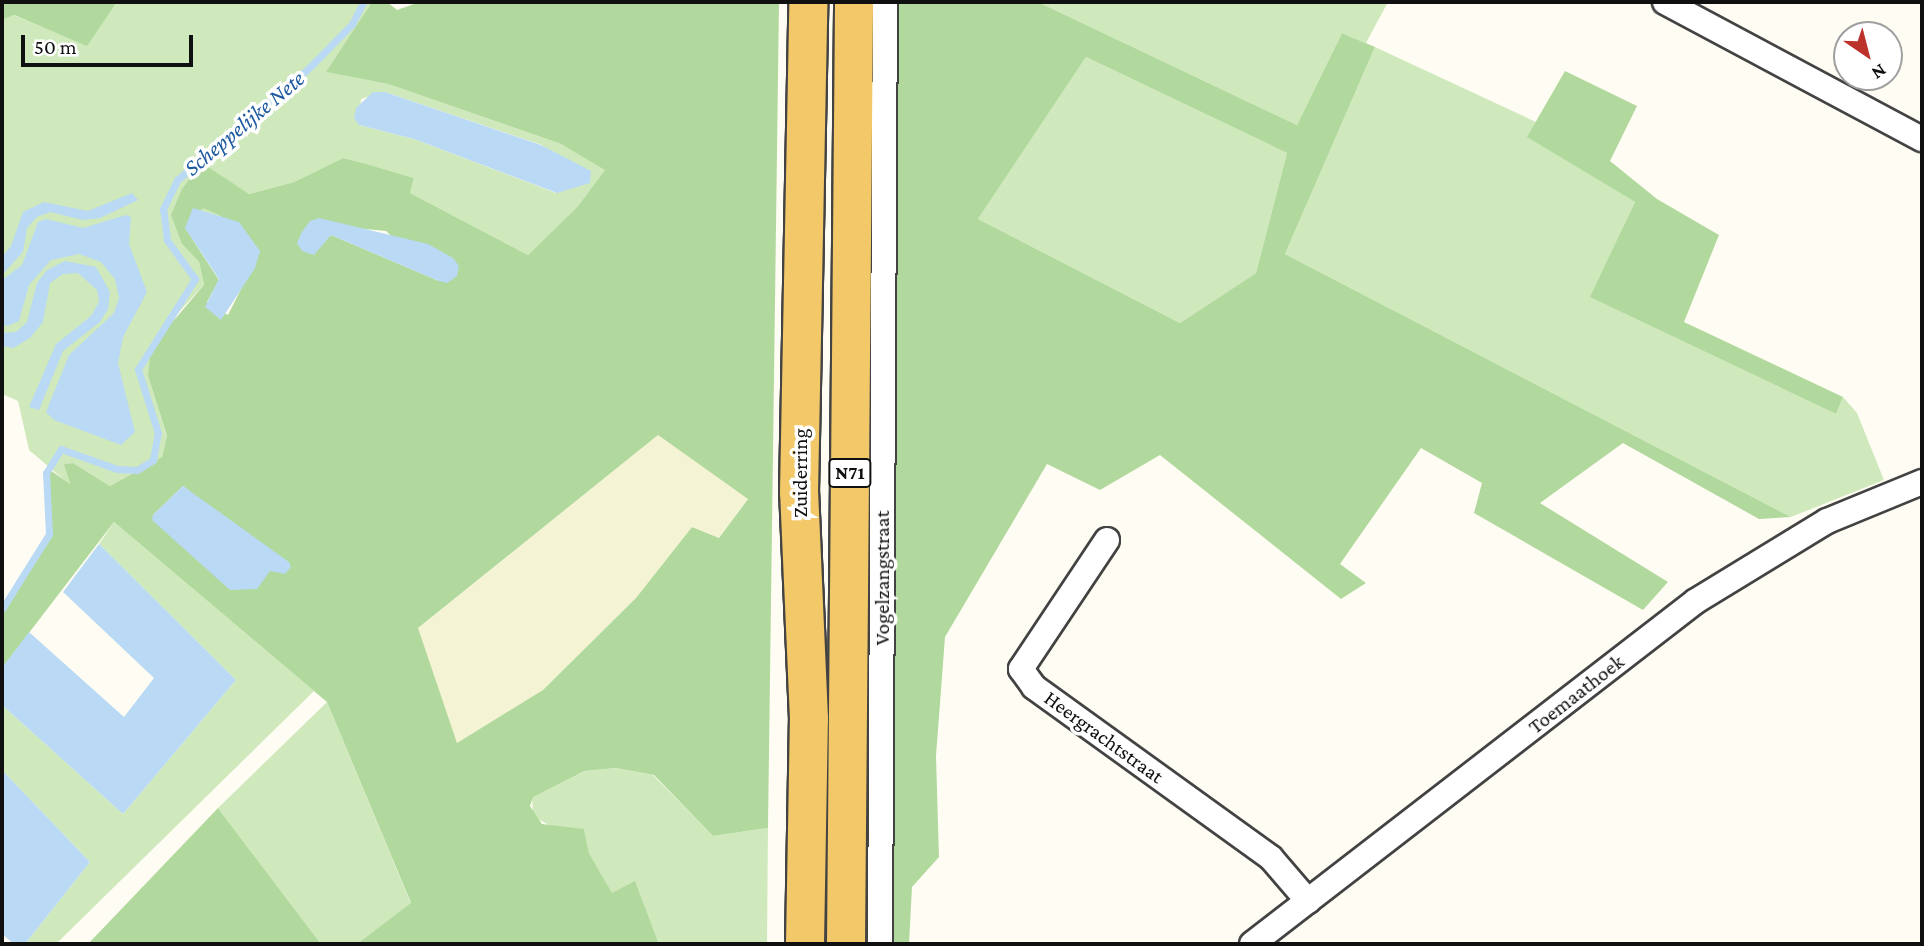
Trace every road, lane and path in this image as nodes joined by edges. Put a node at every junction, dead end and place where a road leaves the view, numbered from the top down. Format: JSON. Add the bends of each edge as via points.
{"nodes":[{"id":1,"x":808,"y":2,"type":"edge"},
{"id":2,"x":853,"y":2,"type":"edge"},
{"id":3,"x":885,"y":2,"type":"edge"},
{"id":4,"x":1665,"y":2,"type":"edge"},
{"id":5,"x":1922,"y":139,"type":"edge"},
{"id":6,"x":1922,"y":482,"type":"edge"},
{"id":7,"x":1107,"y":540,"type":"dead end"},
{"id":8,"x":1308,"y":901,"type":"junction"},
{"id":9,"x":805,"y":944,"type":"edge"},
{"id":10,"x":846,"y":944,"type":"edge"},
{"id":11,"x":880,"y":944,"type":"edge"},
{"id":12,"x":1252,"y":944,"type":"edge"}],
"edges":[{"from":1,"to":9,"type":"highway","name":"Zuiderring","number":"N71","via":[[799,492],[809,719]]},
{"from":2,"to":10,"type":"highway","number":"N71"},
{"from":3,"to":11,"type":"street","name":"Vogelzangstraat"},
{"from":4,"to":5,"type":"street"},
{"from":6,"to":8,"type":"street","name":"Toemaathoek","via":[[1828,521],[1696,601]]},
{"from":7,"to":8,"type":"street","name":"Heergrachtstraat","via":[[1021,669],[1034,687],[1271,858]]},
{"from":8,"to":12,"type":"street","name":"Toemaathoek"}]}
